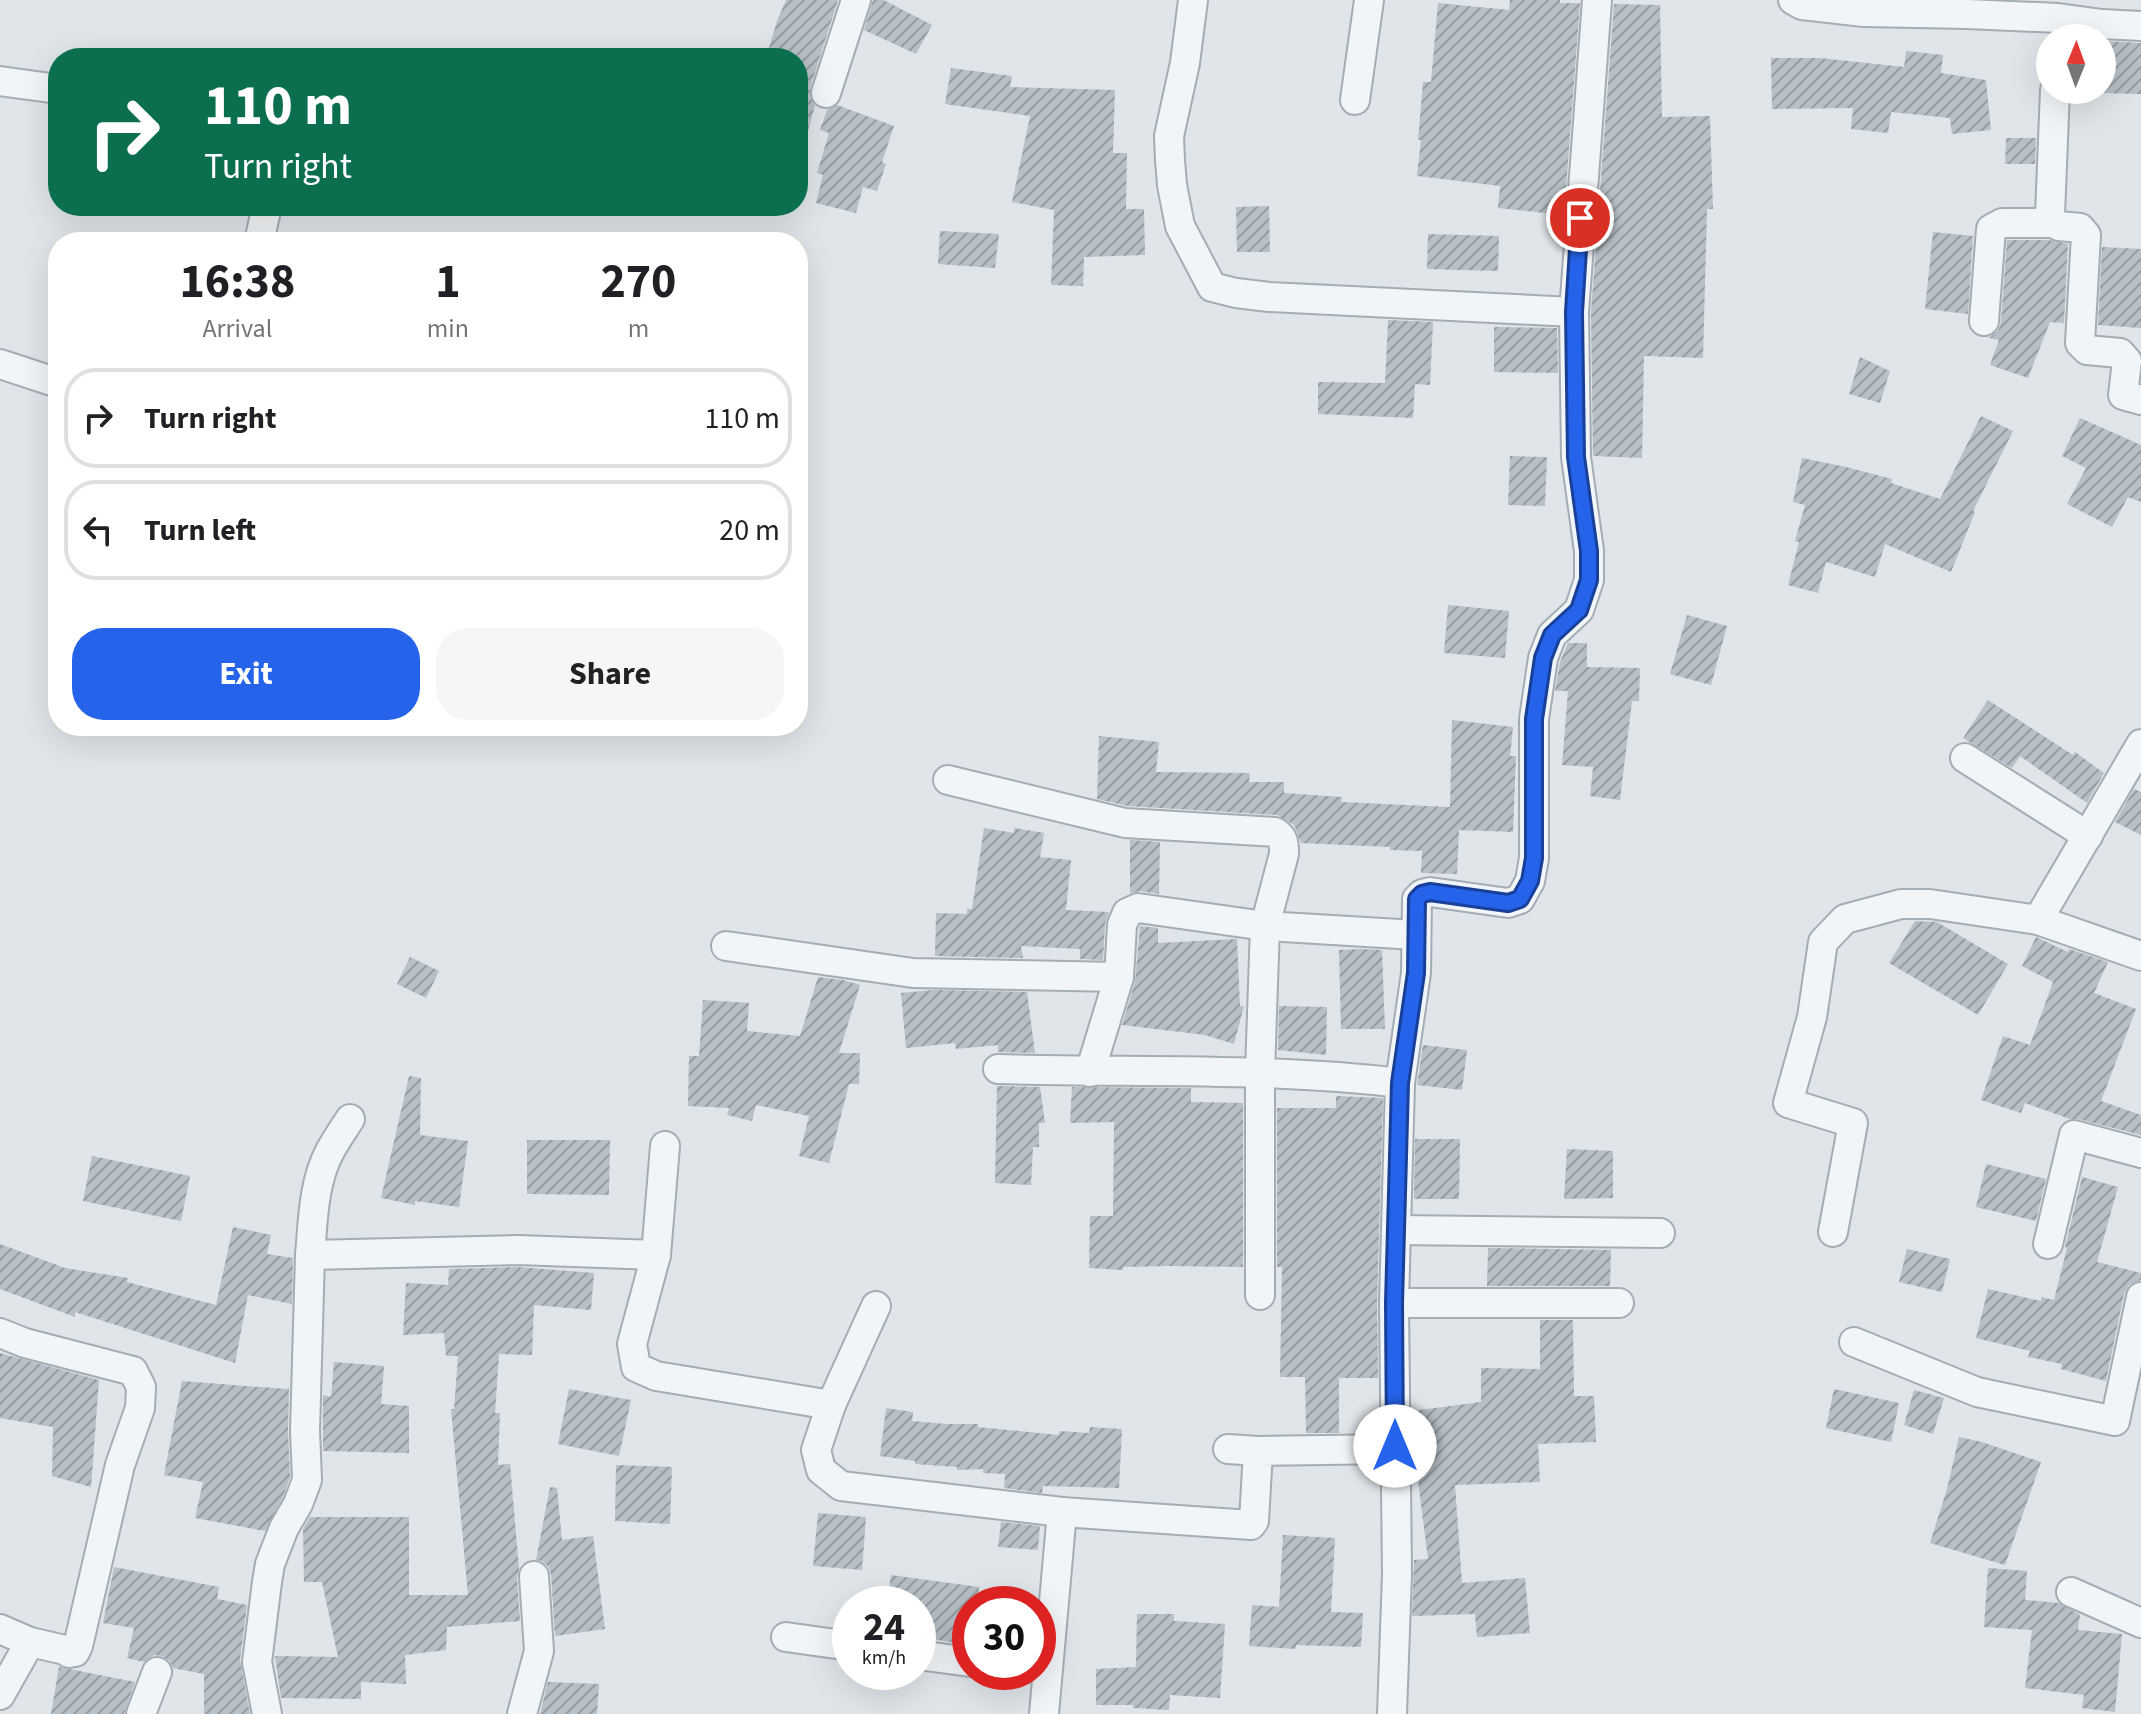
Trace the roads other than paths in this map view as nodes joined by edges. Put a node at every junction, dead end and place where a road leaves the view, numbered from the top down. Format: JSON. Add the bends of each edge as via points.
{"nodes":[{"id":1,"x":856,"y":0,"type":"edge"},
{"id":2,"x":1193,"y":0,"type":"edge"},
{"id":3,"x":1369,"y":0,"type":"edge"},
{"id":4,"x":1597,"y":0,"type":"edge"},
{"id":5,"x":1793,"y":0,"type":"edge"},
{"id":6,"x":2036,"y":25,"type":"edge"},
{"id":7,"x":2116,"y":25,"type":"edge"},
{"id":8,"x":2141,"y":26,"type":"edge"},
{"id":9,"x":0,"y":81,"type":"edge"},
{"id":10,"x":48,"y":88,"type":"edge"},
{"id":11,"x":826,"y":93,"type":"dead end"},
{"id":12,"x":1355,"y":100,"type":"dead end"},
{"id":13,"x":2054,"y":104,"type":"edge"},
{"id":14,"x":2053,"y":223,"type":"junction"},
{"id":15,"x":1574,"y":312,"type":"junction"},
{"id":16,"x":1984,"y":321,"type":"dead end"},
{"id":17,"x":0,"y":364,"type":"edge"},
{"id":18,"x":48,"y":380,"type":"edge"},
{"id":19,"x":2141,"y":400,"type":"edge"},
{"id":20,"x":2141,"y":744,"type":"edge"},
{"id":21,"x":1965,"y":758,"type":"dead end"},
{"id":22,"x":948,"y":780,"type":"dead end"},
{"id":23,"x":2088,"y":836,"type":"junction"},
{"id":24,"x":2038,"y":920,"type":"junction"},
{"id":25,"x":1265,"y":926,"type":"junction"},
{"id":26,"x":1416,"y":935,"type":"junction"},
{"id":27,"x":726,"y":946,"type":"dead end"},
{"id":28,"x":2141,"y":956,"type":"edge"},
{"id":29,"x":1119,"y":977,"type":"junction"},
{"id":30,"x":998,"y":1069,"type":"dead end"},
{"id":31,"x":1090,"y":1072,"type":"junction"},
{"id":32,"x":1260,"y":1072,"type":"junction"},
{"id":33,"x":1400,"y":1083,"type":"junction"},
{"id":34,"x":350,"y":1119,"type":"dead end"},
{"id":35,"x":665,"y":1146,"type":"dead end"},
{"id":36,"x":2141,"y":1153,"type":"edge"},
{"id":37,"x":1396,"y":1230,"type":"junction"},
{"id":38,"x":1833,"y":1232,"type":"dead end"},
{"id":39,"x":1660,"y":1233,"type":"dead end"},
{"id":40,"x":2048,"y":1244,"type":"dead end"},
{"id":41,"x":310,"y":1255,"type":"junction"},
{"id":42,"x":656,"y":1255,"type":"junction"},
{"id":43,"x":1260,"y":1295,"type":"dead end"},
{"id":44,"x":2141,"y":1297,"type":"edge"},
{"id":45,"x":1394,"y":1303,"type":"junction"},
{"id":46,"x":1619,"y":1303,"type":"dead end"},
{"id":47,"x":876,"y":1306,"type":"dead end"},
{"id":48,"x":0,"y":1333,"type":"edge"},
{"id":49,"x":1854,"y":1342,"type":"dead end"},
{"id":50,"x":831,"y":1405,"type":"junction"},
{"id":51,"x":1228,"y":1449,"type":"dead end"},
{"id":52,"x":1396,"y":1449,"type":"junction"},
{"id":53,"x":1258,"y":1451,"type":"junction"},
{"id":54,"x":1062,"y":1512,"type":"junction"},
{"id":55,"x":534,"y":1576,"type":"dead end"},
{"id":56,"x":1053,"y":1586,"type":"edge"},
{"id":57,"x":2071,"y":1592,"type":"dead end"},
{"id":58,"x":2141,"y":1623,"type":"edge"},
{"id":59,"x":0,"y":1629,"type":"edge"},
{"id":60,"x":786,"y":1637,"type":"dead end"},
{"id":61,"x":30,"y":1642,"type":"junction"},
{"id":62,"x":832,"y":1643,"type":"edge"},
{"id":63,"x":157,"y":1672,"type":"dead end"},
{"id":64,"x":1043,"y":1690,"type":"edge"},
{"id":65,"x":0,"y":1695,"type":"edge"},
{"id":66,"x":141,"y":1714,"type":"edge"},
{"id":67,"x":267,"y":1714,"type":"edge"},
{"id":68,"x":522,"y":1714,"type":"edge"},
{"id":69,"x":1044,"y":1714,"type":"edge"},
{"id":70,"x":1392,"y":1714,"type":"edge"}],
"edges":[{"from":1,"to":11,"type":"street"},
{"from":2,"to":15,"type":"street","via":[[1169,136],[1170,160],[1180,226],[1212,287],[1269,297]]},
{"from":3,"to":12,"type":"street"},
{"from":4,"to":15,"type":"street"},
{"from":5,"to":6,"type":"street","via":[[1864,12],[1967,14]]},
{"from":7,"to":8,"type":"street"},
{"from":9,"to":10,"type":"street"},
{"from":13,"to":14,"type":"street"},
{"from":14,"to":16,"type":"street","via":[[2002,223],[1991,229]]},
{"from":14,"to":19,"type":"street","via":[[2080,228],[2086,235],[2080,343],[2087,350],[2120,353],[2127,361],[2123,395]]},
{"from":15,"to":26,"type":"street","via":[[1576,457],[1589,580],[1579,610],[1552,635],[1543,658],[1534,719],[1530,881],[1520,899],[1508,903],[1422,894],[1417,899]]},
{"from":17,"to":18,"type":"street"},
{"from":20,"to":23,"type":"street"},
{"from":21,"to":23,"type":"street"},
{"from":22,"to":25,"type":"street","via":[[1125,823],[1275,832],[1284,843],[1284,854]]},
{"from":23,"to":24,"type":"street"},
{"from":24,"to":28,"type":"street"},
{"from":24,"to":38,"type":"street","via":[[1901,904],[1845,919],[1823,942],[1812,1017],[1788,1103],[1853,1123]]},
{"from":25,"to":26,"type":"street"},
{"from":25,"to":29,"type":"street","via":[[1138,908],[1127,913],[1122,925]]},
{"from":25,"to":32,"type":"street"},
{"from":26,"to":33,"type":"street","via":[[1416,973]]},
{"from":27,"to":29,"type":"street","via":[[913,973]]},
{"from":29,"to":31,"type":"street"},
{"from":30,"to":31,"type":"street"},
{"from":31,"to":32,"type":"street"},
{"from":32,"to":33,"type":"street"},
{"from":32,"to":43,"type":"street"},
{"from":33,"to":37,"type":"street"},
{"from":34,"to":41,"type":"street","via":[[321,1174]]},
{"from":35,"to":42,"type":"street"},
{"from":36,"to":40,"type":"street","via":[[2065,1133]]},
{"from":37,"to":39,"type":"street"},
{"from":37,"to":45,"type":"street"},
{"from":41,"to":42,"type":"street","via":[[518,1250]]},
{"from":41,"to":67,"type":"street","via":[[307,1480],[270,1564],[257,1662]]},
{"from":42,"to":50,"type":"street","via":[[632,1344],[636,1367],[656,1376]]},
{"from":44,"to":49,"type":"street","via":[[2115,1421],[1977,1392]]},
{"from":45,"to":46,"type":"street"},
{"from":45,"to":52,"type":"street"},
{"from":47,"to":50,"type":"street"},
{"from":48,"to":61,"type":"street","via":[[133,1371],[141,1387],[78,1646],[69,1653]]},
{"from":50,"to":54,"type":"street","via":[[816,1450],[821,1470],[841,1486]]},
{"from":51,"to":53,"type":"street"},
{"from":52,"to":53,"type":"street"},
{"from":52,"to":70,"type":"street"},
{"from":53,"to":54,"type":"street","via":[[1251,1525]]},
{"from":54,"to":56,"type":"street"},
{"from":55,"to":68,"type":"street","via":[[539,1651]]},
{"from":57,"to":58,"type":"street"},
{"from":59,"to":61,"type":"street"},
{"from":60,"to":62,"type":"street"},
{"from":61,"to":65,"type":"street"},
{"from":63,"to":66,"type":"street"},
{"from":64,"to":69,"type":"street"}]}
